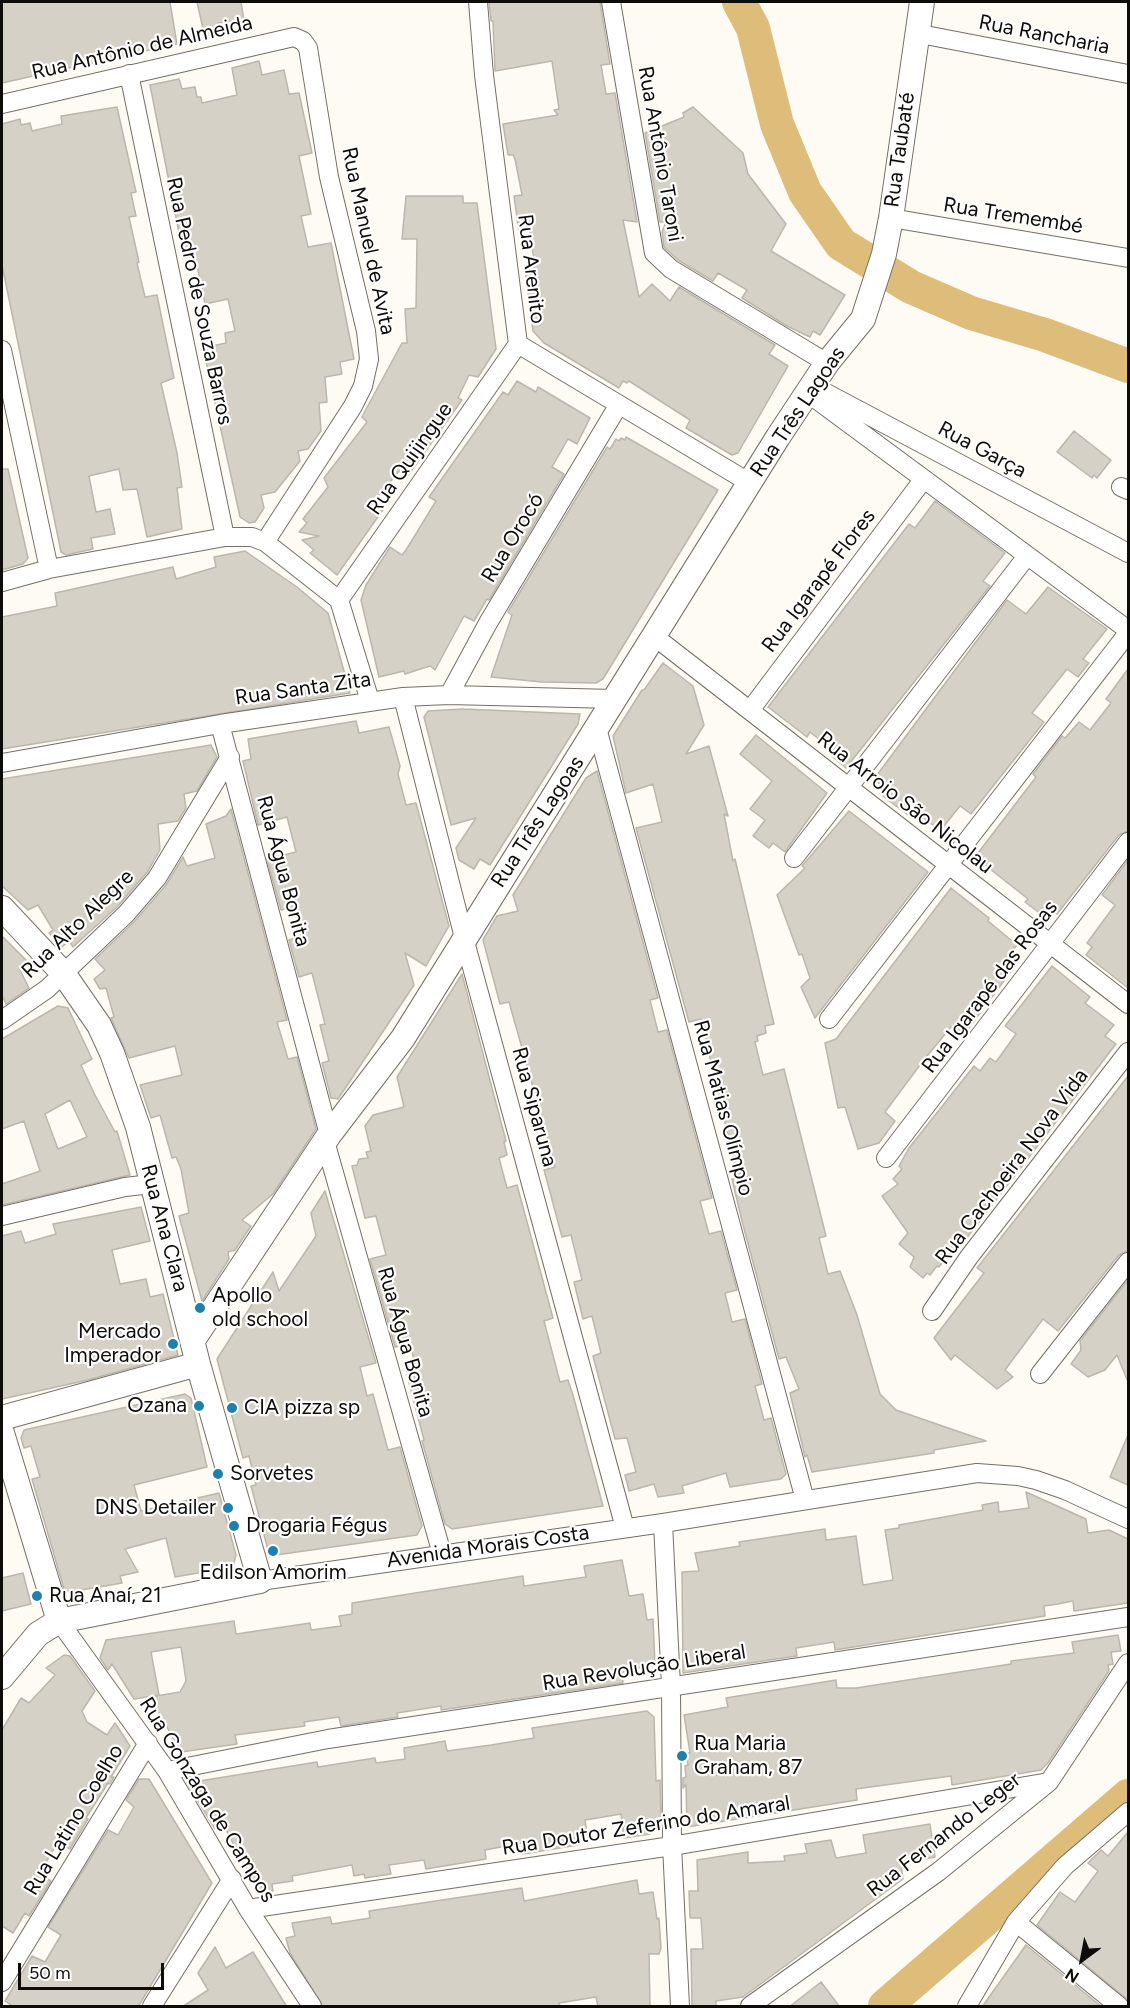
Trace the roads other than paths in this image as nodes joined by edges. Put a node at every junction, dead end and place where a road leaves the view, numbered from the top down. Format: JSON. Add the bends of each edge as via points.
{"nodes":[{"id":1,"x":478,"y":2,"type":"edge"},
{"id":2,"x":611,"y":2,"type":"edge"},
{"id":3,"x":922,"y":2,"type":"edge"},
{"id":4,"x":915,"y":33,"type":"junction"},
{"id":5,"x":294,"y":37,"type":"joint"},
{"id":6,"x":129,"y":74,"type":"junction"},
{"id":7,"x":1128,"y":74,"type":"edge"},
{"id":8,"x":2,"y":104,"type":"edge"},
{"id":9,"x":891,"y":218,"type":"junction"},
{"id":10,"x":1128,"y":258,"type":"edge"},
{"id":11,"x":872,"y":297,"type":"joint"},
{"id":12,"x":518,"y":344,"type":"junction"},
{"id":13,"x":2,"y":350,"type":"edge"},
{"id":14,"x":827,"y":363,"type":"junction"},
{"id":15,"x":811,"y":390,"type":"junction"},
{"id":16,"x":618,"y":406,"type":"junction"},
{"id":17,"x":923,"y":480,"type":"junction"},
{"id":18,"x":750,"y":483,"type":"junction"},
{"id":19,"x":225,"y":537,"type":"junction"},
{"id":20,"x":265,"y":542,"type":"junction"},
{"id":21,"x":1128,"y":553,"type":"edge"},
{"id":22,"x":1027,"y":556,"type":"junction"},
{"id":23,"x":49,"y":569,"type":"junction"},
{"id":24,"x":2,"y":582,"type":"edge"},
{"id":25,"x":339,"y":600,"type":"junction"},
{"id":26,"x":1128,"y":631,"type":"edge"},
{"id":27,"x":655,"y":636,"type":"junction"},
{"id":28,"x":449,"y":695,"type":"junction"},
{"id":29,"x":403,"y":697,"type":"junction"},
{"id":30,"x":615,"y":699,"type":"junction"},
{"id":31,"x":370,"y":701,"type":"junction"},
{"id":32,"x":751,"y":709,"type":"junction"},
{"id":33,"x":220,"y":724,"type":"junction"},
{"id":34,"x":597,"y":728,"type":"junction"},
{"id":35,"x":230,"y":757,"type":"junction"},
{"id":36,"x":2,"y":764,"type":"edge"},
{"id":37,"x":849,"y":789,"type":"junction"},
{"id":38,"x":1128,"y":842,"type":"edge"},
{"id":39,"x":794,"y":858,"type":"dead end"},
{"id":40,"x":950,"y":866,"type":"junction"},
{"id":41,"x":2,"y":908,"type":"edge"},
{"id":42,"x":464,"y":938,"type":"junction"},
{"id":43,"x":1052,"y":943,"type":"junction"},
{"id":44,"x":63,"y":973,"type":"junction"},
{"id":45,"x":1128,"y":1004,"type":"edge"},
{"id":46,"x":829,"y":1019,"type":"dead end"},
{"id":47,"x":2,"y":1020,"type":"edge"},
{"id":48,"x":1128,"y":1052,"type":"edge"},
{"id":49,"x":327,"y":1138,"type":"junction"},
{"id":50,"x":886,"y":1158,"type":"dead end"},
{"id":51,"x":151,"y":1184,"type":"junction"},
{"id":52,"x":2,"y":1216,"type":"edge"},
{"id":53,"x":1128,"y":1262,"type":"edge"},
{"id":54,"x":932,"y":1311,"type":"dead end"},
{"id":55,"x":194,"y":1340,"type":"junction"},
{"id":56,"x":198,"y":1364,"type":"junction"},
{"id":57,"x":1040,"y":1374,"type":"dead end"},
{"id":58,"x":2,"y":1418,"type":"edge"},
{"id":59,"x":2,"y":1433,"type":"edge"},
{"id":60,"x":805,"y":1500,"type":"junction"},
{"id":61,"x":1128,"y":1519,"type":"edge"},
{"id":62,"x":663,"y":1523,"type":"junction"},
{"id":63,"x":625,"y":1528,"type":"junction"},
{"id":64,"x":442,"y":1554,"type":"junction"},
{"id":65,"x":260,"y":1581,"type":"junction"},
{"id":66,"x":1128,"y":1617,"type":"edge"},
{"id":67,"x":59,"y":1621,"type":"junction"},
{"id":68,"x":1128,"y":1663,"type":"edge"},
{"id":69,"x":2,"y":1677,"type":"edge"},
{"id":70,"x":671,"y":1686,"type":"junction"},
{"id":71,"x":148,"y":1743,"type":"junction"},
{"id":72,"x":167,"y":1771,"type":"junction"},
{"id":73,"x":1049,"y":1782,"type":"junction"},
{"id":74,"x":1128,"y":1812,"type":"edge"},
{"id":75,"x":672,"y":1846,"type":"junction"},
{"id":76,"x":232,"y":1880,"type":"junction"},
{"id":77,"x":248,"y":1909,"type":"junction"},
{"id":78,"x":1016,"y":1922,"type":"junction"},
{"id":79,"x":2,"y":1982,"type":"edge"},
{"id":80,"x":152,"y":2007,"type":"edge"},
{"id":81,"x":312,"y":2007,"type":"edge"},
{"id":82,"x":681,"y":2007,"type":"edge"},
{"id":83,"x":750,"y":2007,"type":"edge"},
{"id":84,"x":967,"y":2007,"type":"edge"},
{"id":85,"x":1119,"y":2007,"type":"edge"}],
"edges":[{"from":1,"to":12,"type":"street","name":"Rua Arenito"},
{"from":2,"to":14,"type":"street","name":"Rua Antônio Taroni","via":[[654,253],[671,269]]},
{"from":3,"to":4,"type":"street","name":"Rua Taubaté"},
{"from":4,"to":7,"type":"street","name":"Rua Rancharia"},
{"from":4,"to":9,"type":"street","name":"Rua Taubaté"},
{"from":5,"to":6,"type":"street","name":"Rua Antônio de Almeida"},
{"from":5,"to":20,"type":"street","name":"Rua Manuel de Avita","via":[[303,41],[310,58],[329,177],[369,359],[363,386],[353,406]]},
{"from":6,"to":8,"type":"street","name":"Rua Antônio de Almeida"},
{"from":6,"to":19,"type":"street","name":"Rua Pedro de Souza Barros"},
{"from":9,"to":10,"type":"street","name":"Rua Tremembé"},
{"from":9,"to":11,"type":"street","name":"Rua Taubaté"},
{"from":11,"to":14,"type":"street","name":"Rua Três Lagoas","via":[[855,331]]},
{"from":12,"to":16,"type":"street","name":"Rua Arenito"},
{"from":12,"to":25,"type":"street","name":"Rua Quijingue"},
{"from":13,"to":23,"type":"street"},
{"from":14,"to":15,"type":"street","name":"Rua Três Lagoas"},
{"from":15,"to":17,"type":"street"},
{"from":15,"to":18,"type":"street","name":"Rua Três Lagoas"},
{"from":15,"to":21,"type":"street","name":"Rua Garça"},
{"from":16,"to":18,"type":"street","name":"Rua Arenito"},
{"from":16,"to":28,"type":"street","name":"Rua Orocó"},
{"from":17,"to":22,"type":"street"},
{"from":17,"to":32,"type":"street","name":"Rua Igarapé Flores"},
{"from":18,"to":27,"type":"street","name":"Rua Três Lagoas"},
{"from":19,"to":20,"type":"street","via":[[241,535]]},
{"from":19,"to":23,"type":"street"},
{"from":20,"to":25,"type":"street"},
{"from":22,"to":26,"type":"street"},
{"from":22,"to":37,"type":"street"},
{"from":23,"to":24,"type":"street"},
{"from":25,"to":31,"type":"street"},
{"from":26,"to":40,"type":"street"},
{"from":27,"to":30,"type":"street","name":"Rua Três Lagoas"},
{"from":27,"to":32,"type":"street","name":"Rua Arroio São Nicolau"},
{"from":28,"to":29,"type":"street","name":"Rua Santa Zita"},
{"from":28,"to":30,"type":"street","name":"Rua Santa Zita"},
{"from":29,"to":31,"type":"street","name":"Rua Santa Zita"},
{"from":29,"to":42,"type":"street","name":"Rua Siparuna"},
{"from":30,"to":34,"type":"street","name":"Rua Três Lagoas"},
{"from":31,"to":33,"type":"street","name":"Rua Santa Zita"},
{"from":32,"to":37,"type":"street","name":"Rua Arroio São Nicolau"},
{"from":33,"to":35,"type":"street","name":"Rua Água Bonita"},
{"from":33,"to":36,"type":"street","name":"Rua Santa Zita"},
{"from":34,"to":42,"type":"street","name":"Rua Três Lagoas"},
{"from":34,"to":60,"type":"street","name":"Rua Matias Olímpio"},
{"from":35,"to":44,"type":"street","name":"Rua Alto Alegre","via":[[156,878],[126,914]]},
{"from":35,"to":49,"type":"street","name":"Rua Água Bonita"},
{"from":37,"to":39,"type":"street"},
{"from":37,"to":40,"type":"street","name":"Rua Arroio São Nicolau"},
{"from":38,"to":43,"type":"street","name":"Rua Igarapé das Rosas"},
{"from":40,"to":43,"type":"street","name":"Rua Arroio São Nicolau"},
{"from":40,"to":46,"type":"street"},
{"from":41,"to":44,"type":"street","name":"Rua Ana Clara"},
{"from":42,"to":49,"type":"street","name":"Rua Três Lagoas","via":[[403,1038]]},
{"from":42,"to":63,"type":"street","name":"Rua Siparuna"},
{"from":43,"to":45,"type":"street","name":"Rua Arroio São Nicolau"},
{"from":43,"to":50,"type":"street","name":"Rua Igarapé das Rosas"},
{"from":44,"to":47,"type":"street","name":"Rua Alto Alegre"},
{"from":44,"to":51,"type":"street","name":"Rua Ana Clara","via":[[99,1025],[112,1053],[138,1127]]},
{"from":48,"to":54,"type":"street","name":"Rua Cachoeira Nova Vida","via":[[969,1257]]},
{"from":49,"to":55,"type":"street","name":"Rua Três Lagoas"},
{"from":49,"to":64,"type":"street","name":"Rua Água Bonita"},
{"from":51,"to":52,"type":"street","via":[[125,1186]]},
{"from":51,"to":55,"type":"street","name":"Rua Ana Clara"},
{"from":53,"to":57,"type":"street"},
{"from":55,"to":56,"type":"street","name":"Rua Ana Clara"},
{"from":56,"to":58,"type":"street"},
{"from":56,"to":65,"type":"street","name":"Rua Ana Clara"},
{"from":59,"to":67,"type":"street"},
{"from":60,"to":61,"type":"street","name":"Avenida Morais Costa","via":[[998,1473],[1065,1490]]},
{"from":60,"to":62,"type":"street","name":"Avenida Morais Costa"},
{"from":62,"to":63,"type":"street","name":"Avenida Morais Costa"},
{"from":62,"to":70,"type":"street"},
{"from":63,"to":64,"type":"street","name":"Avenida Morais Costa"},
{"from":64,"to":65,"type":"street","name":"Avenida Morais Costa"},
{"from":65,"to":67,"type":"street","name":"Avenida Morais Costa"},
{"from":66,"to":70,"type":"street","name":"Rua Revolução Liberal"},
{"from":67,"to":69,"type":"street","name":"Avenida Morais Costa","via":[[38,1634]]},
{"from":67,"to":71,"type":"street","name":"Rua Gonzaga de Campos"},
{"from":68,"to":73,"type":"street","name":"Rua Fernando Leger"},
{"from":70,"to":72,"type":"street","name":"Rua Revolução Liberal","via":[[328,1739]]},
{"from":70,"to":75,"type":"street"},
{"from":71,"to":72,"type":"street","name":"Rua Gonzaga de Campos"},
{"from":71,"to":79,"type":"street","name":"Rua Latino Coelho"},
{"from":72,"to":76,"type":"street","name":"Rua Gonzaga de Campos"},
{"from":73,"to":75,"type":"street","name":"Rua Doutor Zeferino do Amaral"},
{"from":73,"to":83,"type":"street","name":"Rua Fernando Leger","via":[[938,1872]]},
{"from":74,"to":78,"type":"street","via":[[1065,1866]]},
{"from":75,"to":77,"type":"street","name":"Rua Doutor Zeferino do Amaral"},
{"from":75,"to":82,"type":"street"},
{"from":76,"to":77,"type":"street","name":"Rua Gonzaga de Campos"},
{"from":76,"to":80,"type":"street"},
{"from":77,"to":81,"type":"street","name":"Rua Gonzaga de Campos"},
{"from":78,"to":84,"type":"street"},
{"from":78,"to":85,"type":"street"}]}
